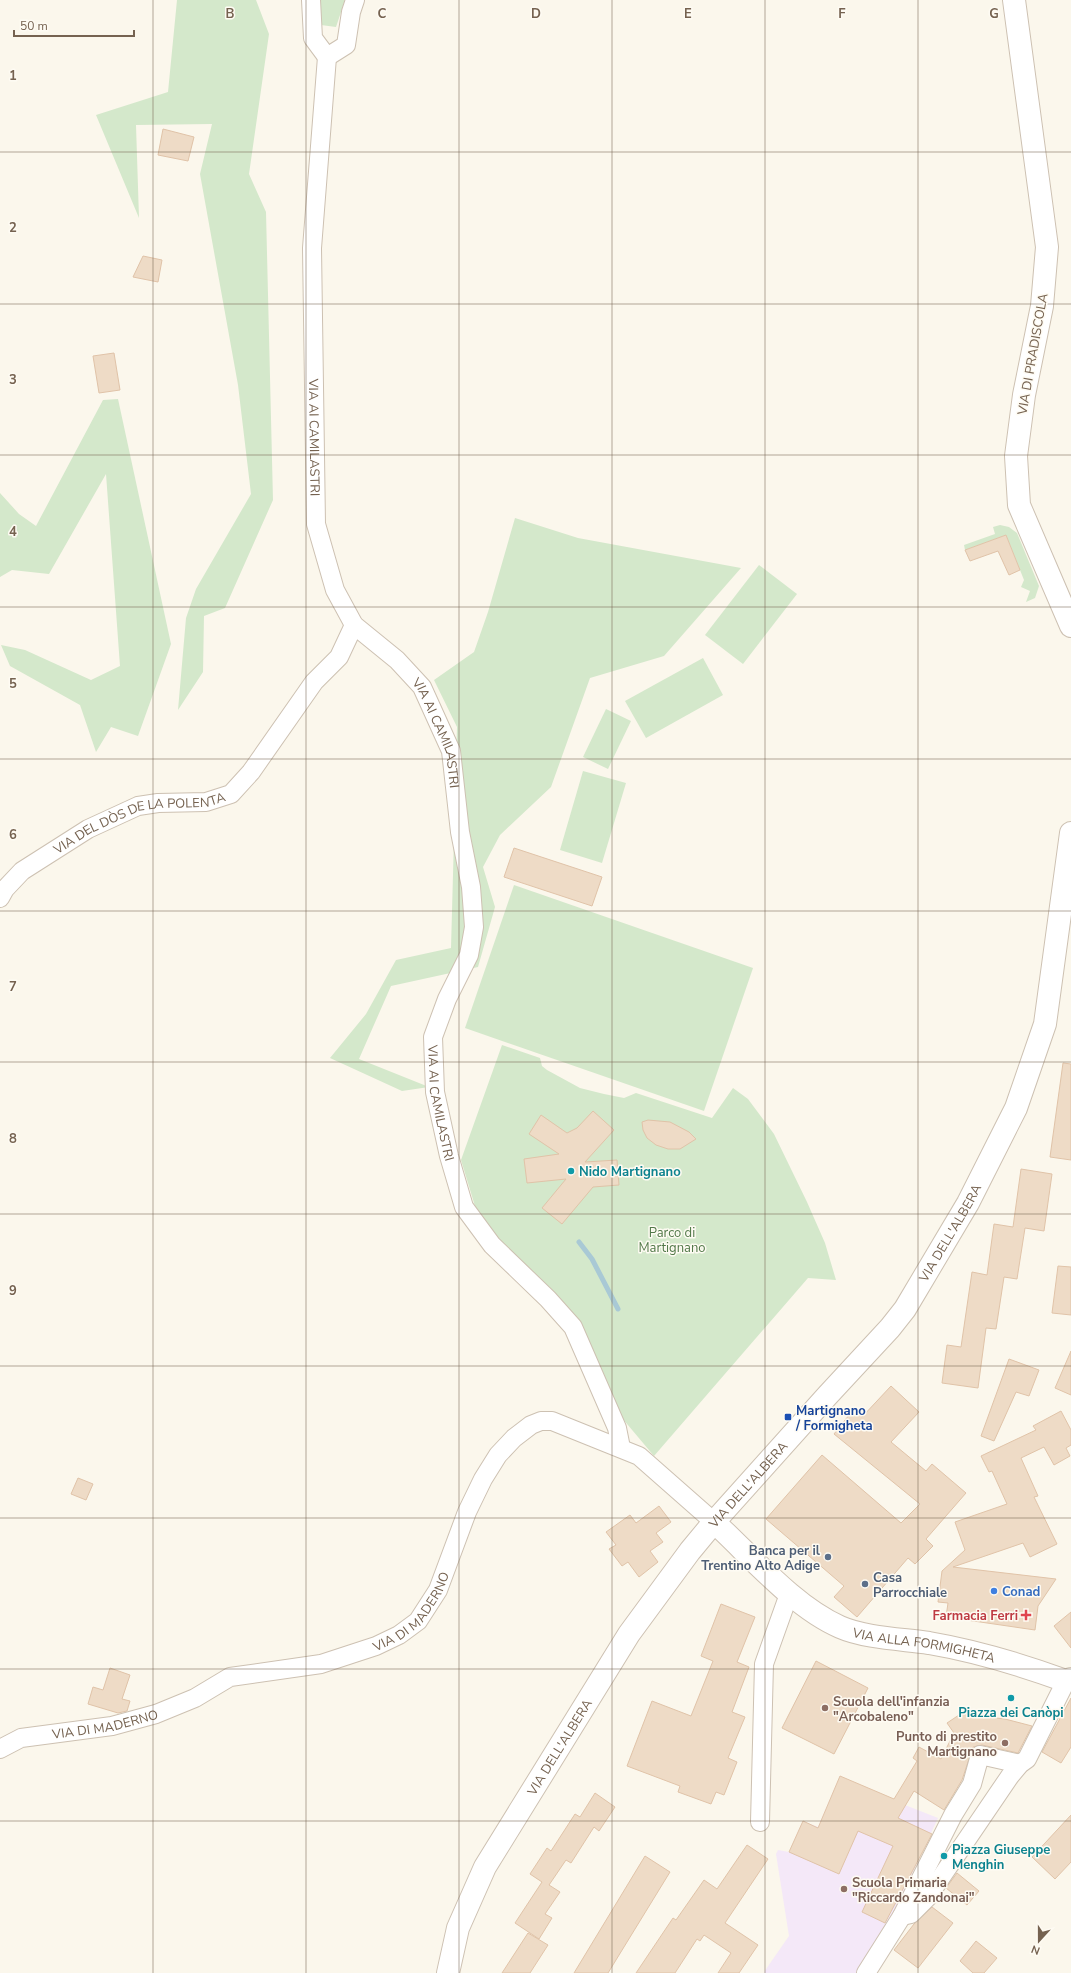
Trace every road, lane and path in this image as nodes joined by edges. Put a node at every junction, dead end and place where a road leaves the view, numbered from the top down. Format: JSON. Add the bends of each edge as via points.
{"nodes":[{"id":1,"x":311,"y":0,"type":"edge"},
{"id":2,"x":355,"y":0,"type":"edge"},
{"id":3,"x":1014,"y":0,"type":"edge"},
{"id":4,"x":327,"y":57,"type":"junction"},
{"id":5,"x":354,"y":625,"type":"junction"},
{"id":6,"x":1071,"y":626,"type":"edge"},
{"id":7,"x":1071,"y":834,"type":"edge"},
{"id":8,"x":0,"y":898,"type":"edge"},
{"id":9,"x":622,"y":1448,"type":"junction"},
{"id":10,"x":714,"y":1522,"type":"junction"},
{"id":11,"x":790,"y":1594,"type":"junction"},
{"id":12,"x":1069,"y":1680,"type":"edge"},
{"id":13,"x":0,"y":1749,"type":"edge"},
{"id":14,"x":1020,"y":1764,"type":"junction"},
{"id":15,"x":760,"y":1822,"type":"dead end"},
{"id":16,"x":902,"y":1916,"type":"junction"},
{"id":17,"x":448,"y":1973,"type":"edge"},
{"id":18,"x":866,"y":1973,"type":"edge"}],
"edges":[{"from":1,"to":4,"type":"street","via":[[313,38]]},
{"from":2,"to":4,"type":"street","via":[[346,45]]},
{"from":3,"to":6,"type":"street","name":"VIA DI PRADISCOLA","via":[[1047,247],[1042,306],[1024,395],[1016,456],[1019,505]]},
{"from":4,"to":5,"type":"street","name":"VIA AI CAMILASTRI","via":[[312,248],[316,524],[335,590]]},
{"from":5,"to":8,"type":"street","name":"VIA DEL DÒS DE LA POLENTA","via":[[339,657],[314,682],[252,772],[231,794],[206,802],[138,806],[88,829],[22,871]]},
{"from":5,"to":9,"type":"street","name":"VIA AI CAMILASTRI","via":[[397,660],[422,687],[451,751],[460,832],[471,887],[474,927],[469,955],[447,999],[433,1037],[435,1092],[449,1156],[464,1207],[492,1245],[573,1327],[617,1428]]},
{"from":7,"to":10,"type":"street","name":"VIA DELL'ALBERA","via":[[1045,1024],[1016,1108],[968,1203],[905,1309],[890,1328]]},
{"from":9,"to":10,"type":"street","name":"VIA DI MADERNO","via":[[639,1456]]},
{"from":9,"to":13,"type":"street","name":"VIA DI MADERNO","via":[[552,1421],[540,1421],[531,1425],[514,1438],[498,1455],[483,1479],[467,1512],[438,1590],[418,1621],[376,1646],[321,1664],[230,1677],[195,1698],[156,1714],[112,1726],[21,1738]]},
{"from":10,"to":11,"type":"street","name":"VIA ALLA FORMIGHETA"},
{"from":10,"to":17,"type":"street","name":"VIA DELL'ALBERA","via":[[629,1634],[485,1867],[458,1928]]},
{"from":11,"to":12,"type":"street","name":"VIA ALLA FORMIGHETA","via":[[840,1627],[1006,1661]]},
{"from":11,"to":15,"type":"street","via":[[764,1664]]},
{"from":12,"to":14,"type":"street","via":[[1027,1759]]},
{"from":14,"to":16,"type":"street","via":[[927,1898],[911,1914]]},
{"from":14,"to":16,"type":"street","via":[[980,1755],[972,1784]]},
{"from":16,"to":18,"type":"street"}]}
